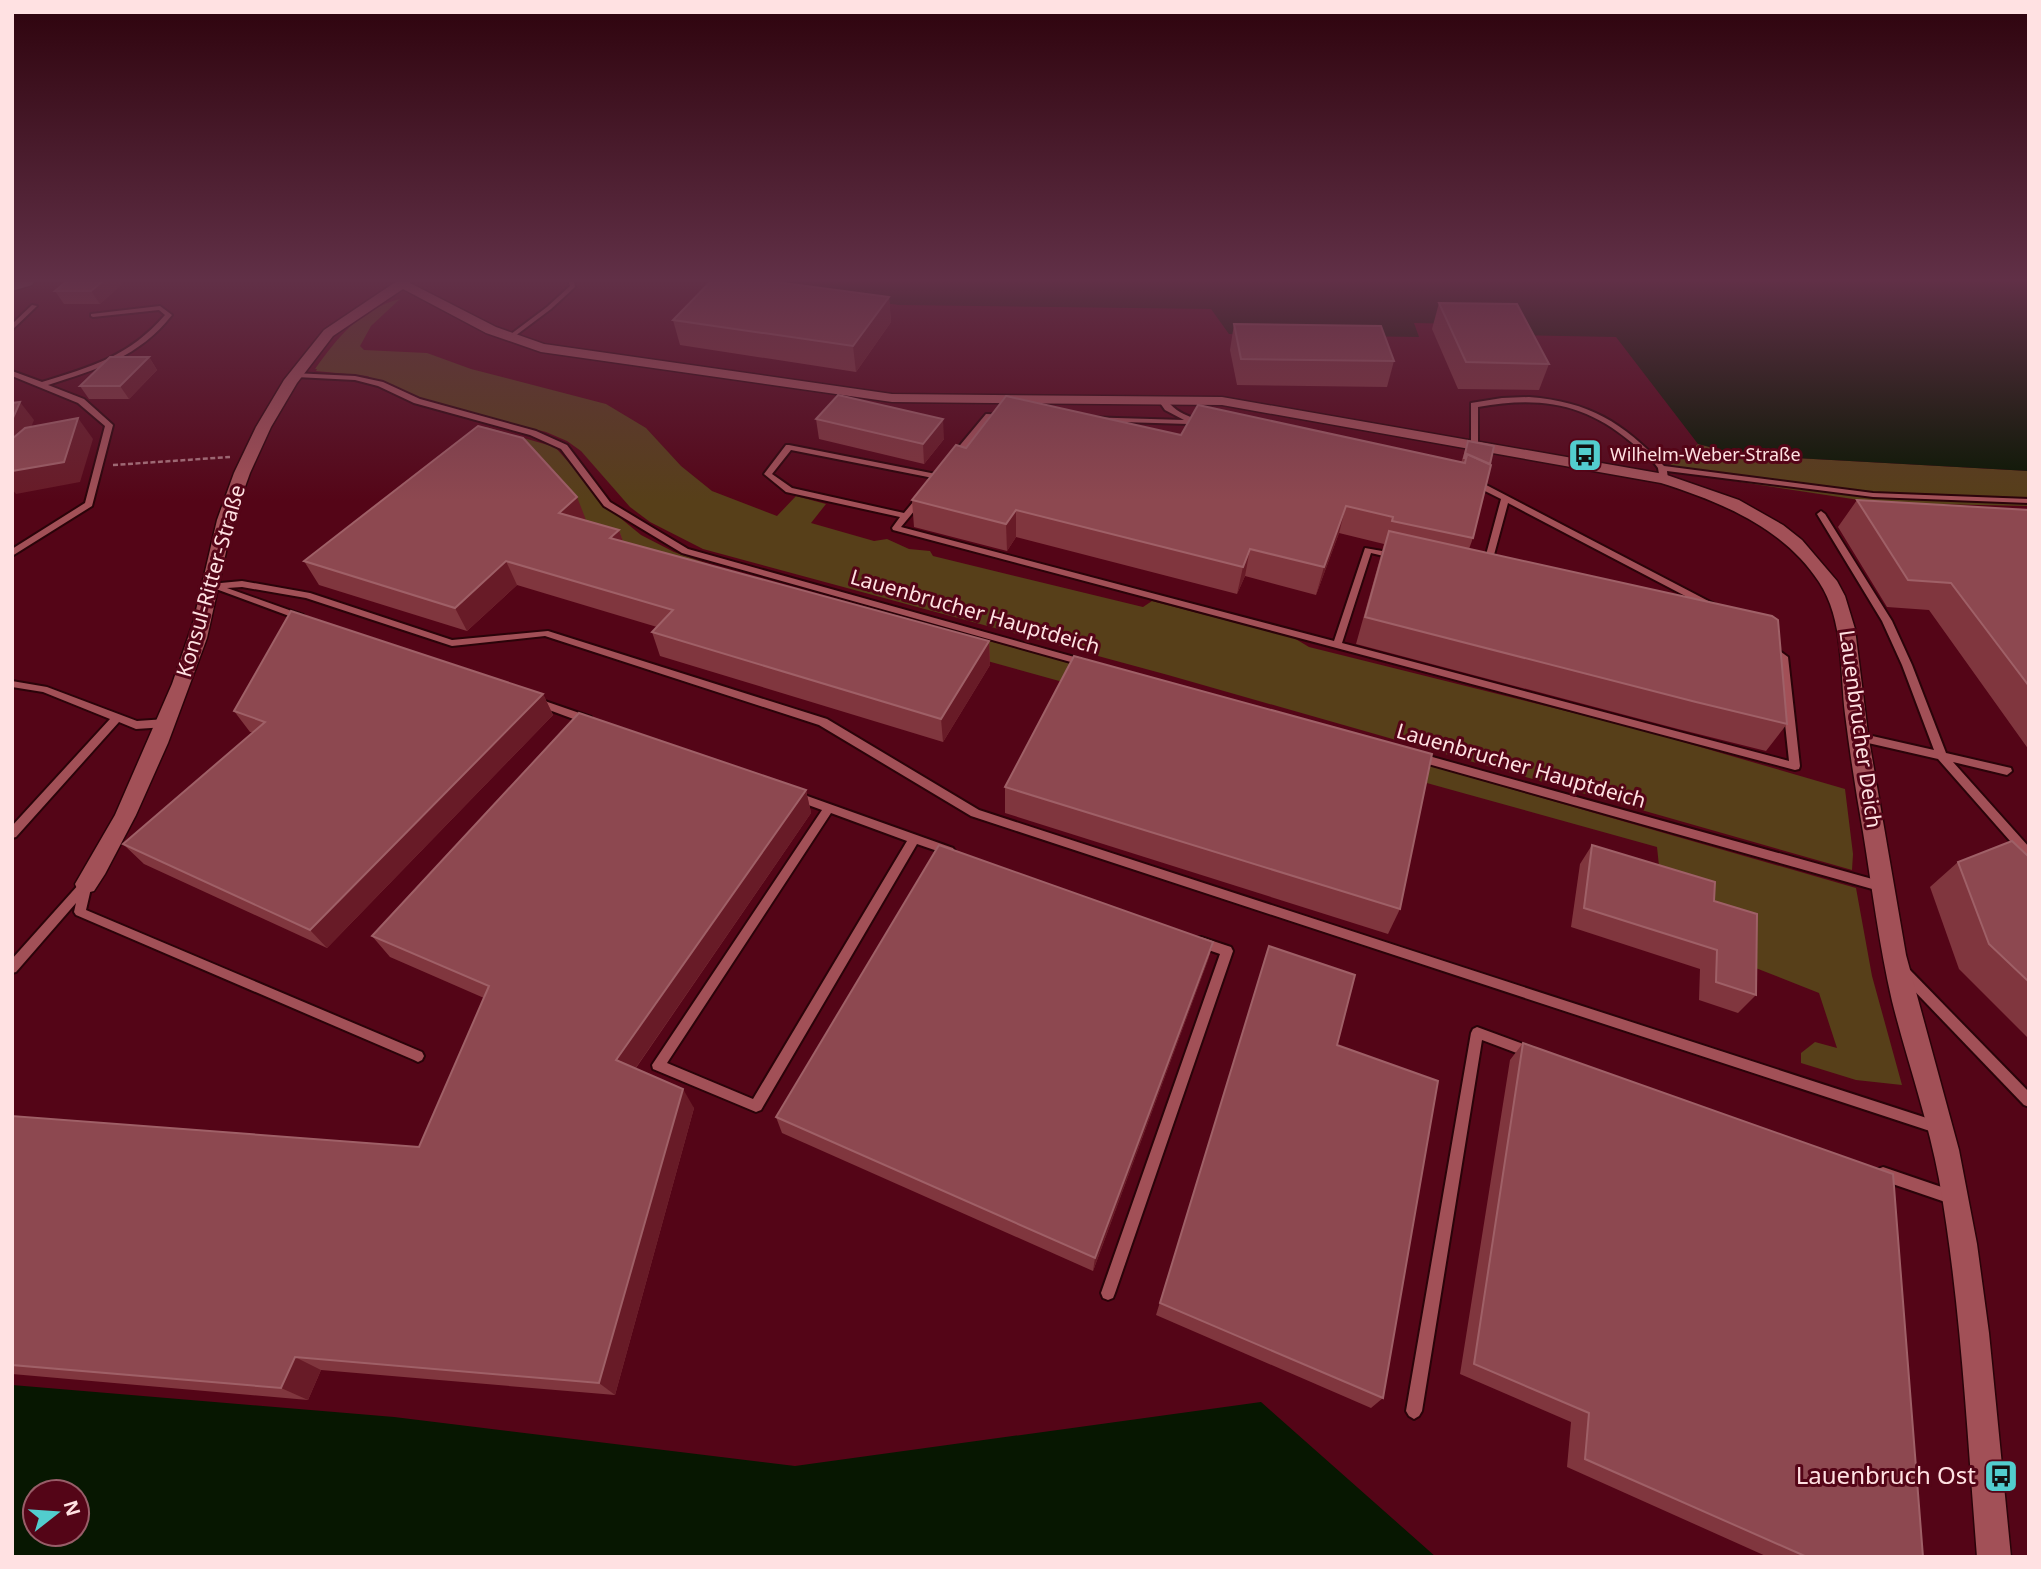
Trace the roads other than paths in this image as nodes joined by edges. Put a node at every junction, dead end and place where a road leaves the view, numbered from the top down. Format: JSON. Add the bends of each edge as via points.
{"nodes":[{"id":1,"x":124,"y":354,"type":"edge"},
{"id":2,"x":312,"y":354,"type":"edge"},
{"id":3,"x":585,"y":354,"type":"edge"},
{"id":4,"x":12,"y":373,"type":"edge"},
{"id":5,"x":296,"y":375,"type":"junction"},
{"id":6,"x":44,"y":384,"type":"junction"},
{"id":7,"x":1162,"y":400,"type":"junction"},
{"id":8,"x":1195,"y":422,"type":"junction"},
{"id":9,"x":1474,"y":444,"type":"junction"},
{"id":10,"x":1663,"y":473,"type":"junction"},
{"id":11,"x":938,"y":477,"type":"junction"},
{"id":12,"x":1505,"y":498,"type":"junction"},
{"id":13,"x":2029,"y":500,"type":"edge"},
{"id":14,"x":1821,"y":514,"type":"dead end"},
{"id":15,"x":906,"y":516,"type":"junction"},
{"id":16,"x":12,"y":553,"type":"edge"},
{"id":17,"x":1406,"y":558,"type":"edge"},
{"id":18,"x":1484,"y":576,"type":"edge"},
{"id":19,"x":210,"y":587,"type":"junction"},
{"id":20,"x":307,"y":619,"type":"edge"},
{"id":21,"x":1337,"y":645,"type":"junction"},
{"id":22,"x":1102,"y":668,"type":"edge"},
{"id":23,"x":12,"y":684,"type":"edge"},
{"id":24,"x":528,"y":699,"type":"edge"},
{"id":25,"x":117,"y":718,"type":"junction"},
{"id":26,"x":166,"y":723,"type":"junction"},
{"id":27,"x":593,"y":723,"type":"edge"},
{"id":28,"x":1858,"y":737,"type":"junction"},
{"id":29,"x":1412,"y":755,"type":"edge"},
{"id":30,"x":1942,"y":757,"type":"junction"},
{"id":31,"x":2007,"y":771,"type":"dead end"},
{"id":32,"x":790,"y":794,"type":"edge"},
{"id":33,"x":829,"y":808,"type":"junction"},
{"id":34,"x":12,"y":834,"type":"edge"},
{"id":35,"x":914,"y":839,"type":"junction"},
{"id":36,"x":2029,"y":855,"type":"edge"},
{"id":37,"x":967,"y":858,"type":"edge"},
{"id":38,"x":86,"y":884,"type":"junction"},
{"id":39,"x":1883,"y":887,"type":"junction"},
{"id":40,"x":1188,"y":937,"type":"edge"},
{"id":41,"x":1896,"y":963,"type":"junction"},
{"id":42,"x":12,"y":968,"type":"edge"},
{"id":43,"x":418,"y":1056,"type":"dead end"},
{"id":44,"x":1542,"y":1056,"type":"edge"},
{"id":45,"x":2029,"y":1101,"type":"edge"},
{"id":46,"x":1941,"y":1129,"type":"junction"},
{"id":47,"x":1864,"y":1168,"type":"edge"},
{"id":48,"x":1956,"y":1199,"type":"junction"},
{"id":49,"x":1108,"y":1293,"type":"dead end"},
{"id":50,"x":1414,"y":1411,"type":"dead end"},
{"id":51,"x":1994,"y":1557,"type":"edge"}],
"edges":[{"from":1,"to":6,"type":"lane"},
{"from":2,"to":5,"type":"street","name":"Konsul-Ritter-Straße"},
{"from":3,"to":7,"type":"street","via":[[892,398]]},
{"from":4,"to":6,"type":"lane"},
{"from":5,"to":19,"type":"street","name":"Konsul-Ritter-Straße","via":[[250,456],[224,521]]},
{"from":5,"to":22,"type":"lane","name":"Lauenbrucher Hauptdeich","via":[[380,384],[417,401],[533,433],[564,447],[607,503],[685,551]]},
{"from":6,"to":16,"type":"lane","via":[[81,401],[109,425],[89,504]]},
{"from":7,"to":8,"type":"lane"},
{"from":7,"to":9,"type":"street","via":[[1222,401]]},
{"from":8,"to":11,"type":"lane","via":[[989,416]]},
{"from":8,"to":12,"type":"lane","via":[[1221,423],[1466,478]]},
{"from":9,"to":10,"type":"street"},
{"from":9,"to":10,"type":"lane","via":[[1474,405],[1499,400],[1567,403],[1597,413],[1627,433],[1643,445]]},
{"from":10,"to":13,"type":"lane","via":[[1872,495]]},
{"from":10,"to":28,"type":"street","name":"Lauenbrucher Deich","via":[[1767,523],[1811,559],[1828,580],[1845,623]]},
{"from":11,"to":15,"type":"lane"},
{"from":11,"to":15,"type":"lane","via":[[789,447],[768,474],[789,490]]},
{"from":12,"to":18,"type":"lane"},
{"from":12,"to":21,"type":"lane","via":[[1715,608],[1783,657],[1795,766]]},
{"from":14,"to":30,"type":"lane","via":[[1887,621]]},
{"from":15,"to":21,"type":"lane","via":[[896,528]]},
{"from":17,"to":21,"type":"lane","via":[[1368,550]]},
{"from":19,"to":20,"type":"lane"},
{"from":19,"to":26,"type":"street","name":"Konsul-Ritter-Straße"},
{"from":19,"to":46,"type":"lane","via":[[242,584],[307,595],[452,643],[545,634],[823,722],[975,813]]},
{"from":23,"to":25,"type":"lane","via":[[44,689]]},
{"from":24,"to":27,"type":"lane"},
{"from":25,"to":26,"type":"lane","via":[[136,725]]},
{"from":25,"to":34,"type":"lane"},
{"from":26,"to":38,"type":"street","name":"Konsul-Ritter-Straße","via":[[121,823]]},
{"from":28,"to":30,"type":"lane"},
{"from":28,"to":39,"type":"street","name":"Lauenbrucher Deich"},
{"from":29,"to":39,"type":"lane","name":"Lauenbrucher Hauptdeich"},
{"from":30,"to":31,"type":"lane"},
{"from":30,"to":36,"type":"lane"},
{"from":32,"to":33,"type":"lane"},
{"from":33,"to":35,"type":"lane"},
{"from":33,"to":35,"type":"lane","via":[[658,1065],[756,1106]]},
{"from":35,"to":37,"type":"lane"},
{"from":38,"to":42,"type":"lane"},
{"from":38,"to":43,"type":"lane","via":[[80,912]]},
{"from":39,"to":41,"type":"street","name":"Lauenbrucher Deich"},
{"from":40,"to":49,"type":"lane","via":[[1227,951]]},
{"from":41,"to":45,"type":"lane"},
{"from":41,"to":46,"type":"street"},
{"from":44,"to":50,"type":"lane","via":[[1477,1033]]},
{"from":46,"to":48,"type":"street"},
{"from":47,"to":48,"type":"lane"},
{"from":48,"to":51,"type":"street"}]}
